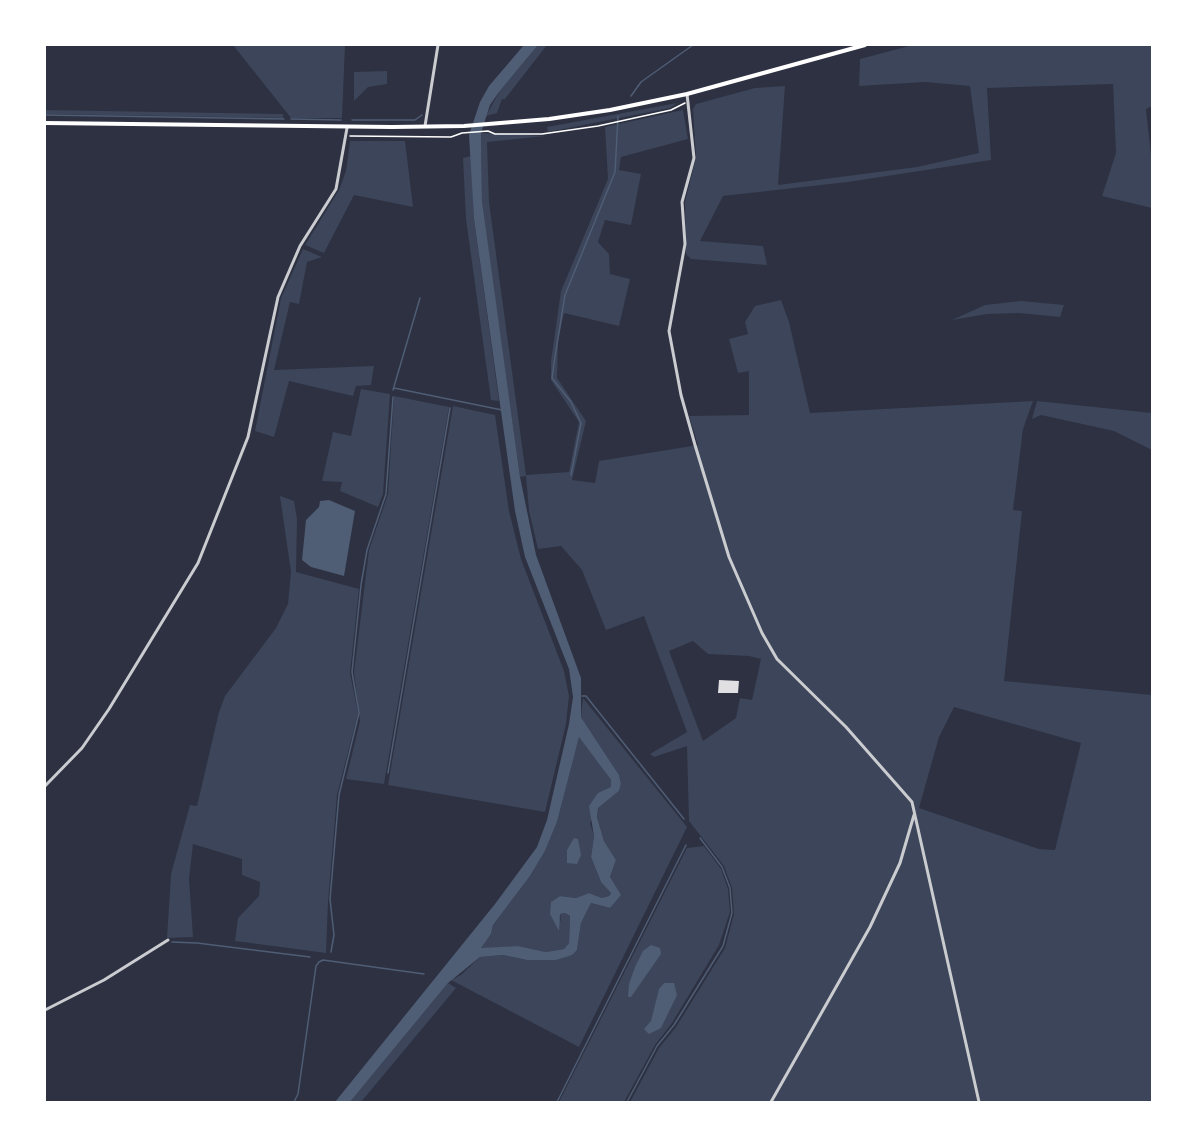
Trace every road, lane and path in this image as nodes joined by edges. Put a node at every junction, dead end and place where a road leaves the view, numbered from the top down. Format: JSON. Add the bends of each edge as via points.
{"nodes":[{"id":1,"x":438,"y":45,"type":"edge"},
{"id":2,"x":865,"y":45,"type":"edge"},
{"id":3,"x":687,"y":94,"type":"junction"},
{"id":4,"x":688,"y":102,"type":"junction"},
{"id":5,"x":45,"y":123,"type":"edge"},
{"id":6,"x":425,"y":127,"type":"junction"},
{"id":7,"x":347,"y":128,"type":"junction"},
{"id":8,"x":346,"y":136,"type":"junction"},
{"id":9,"x":45,"y":786,"type":"edge"},
{"id":10,"x":914,"y":813,"type":"junction"},
{"id":11,"x":168,"y":940,"type":"dead end"},
{"id":12,"x":45,"y":1010,"type":"edge"},
{"id":13,"x":771,"y":1102,"type":"edge"},
{"id":14,"x":978,"y":1102,"type":"edge"}],
"edges":[{"from":1,"to":6,"type":"street"},
{"from":2,"to":3,"type":"main road"},
{"from":3,"to":4,"type":"street"},
{"from":3,"to":6,"type":"main road","via":[[549,119]]},
{"from":4,"to":8,"type":"path","via":[[671,110],[613,123],[542,134],[488,131],[462,132],[451,137]]},
{"from":4,"to":10,"type":"street","via":[[694,158],[682,202],[685,244],[669,331],[681,395],[723,540],[777,659],[902,789],[912,802]]},
{"from":5,"to":7,"type":"main road"},
{"from":6,"to":7,"type":"main road"},
{"from":7,"to":8,"type":"street"},
{"from":8,"to":9,"type":"street","via":[[336,189],[300,246],[278,297],[248,437],[198,563],[109,709],[82,748]]},
{"from":10,"to":13,"type":"street","via":[[900,863],[870,927]]},
{"from":10,"to":14,"type":"street"},
{"from":11,"to":12,"type":"street","via":[[104,980]]}]}
